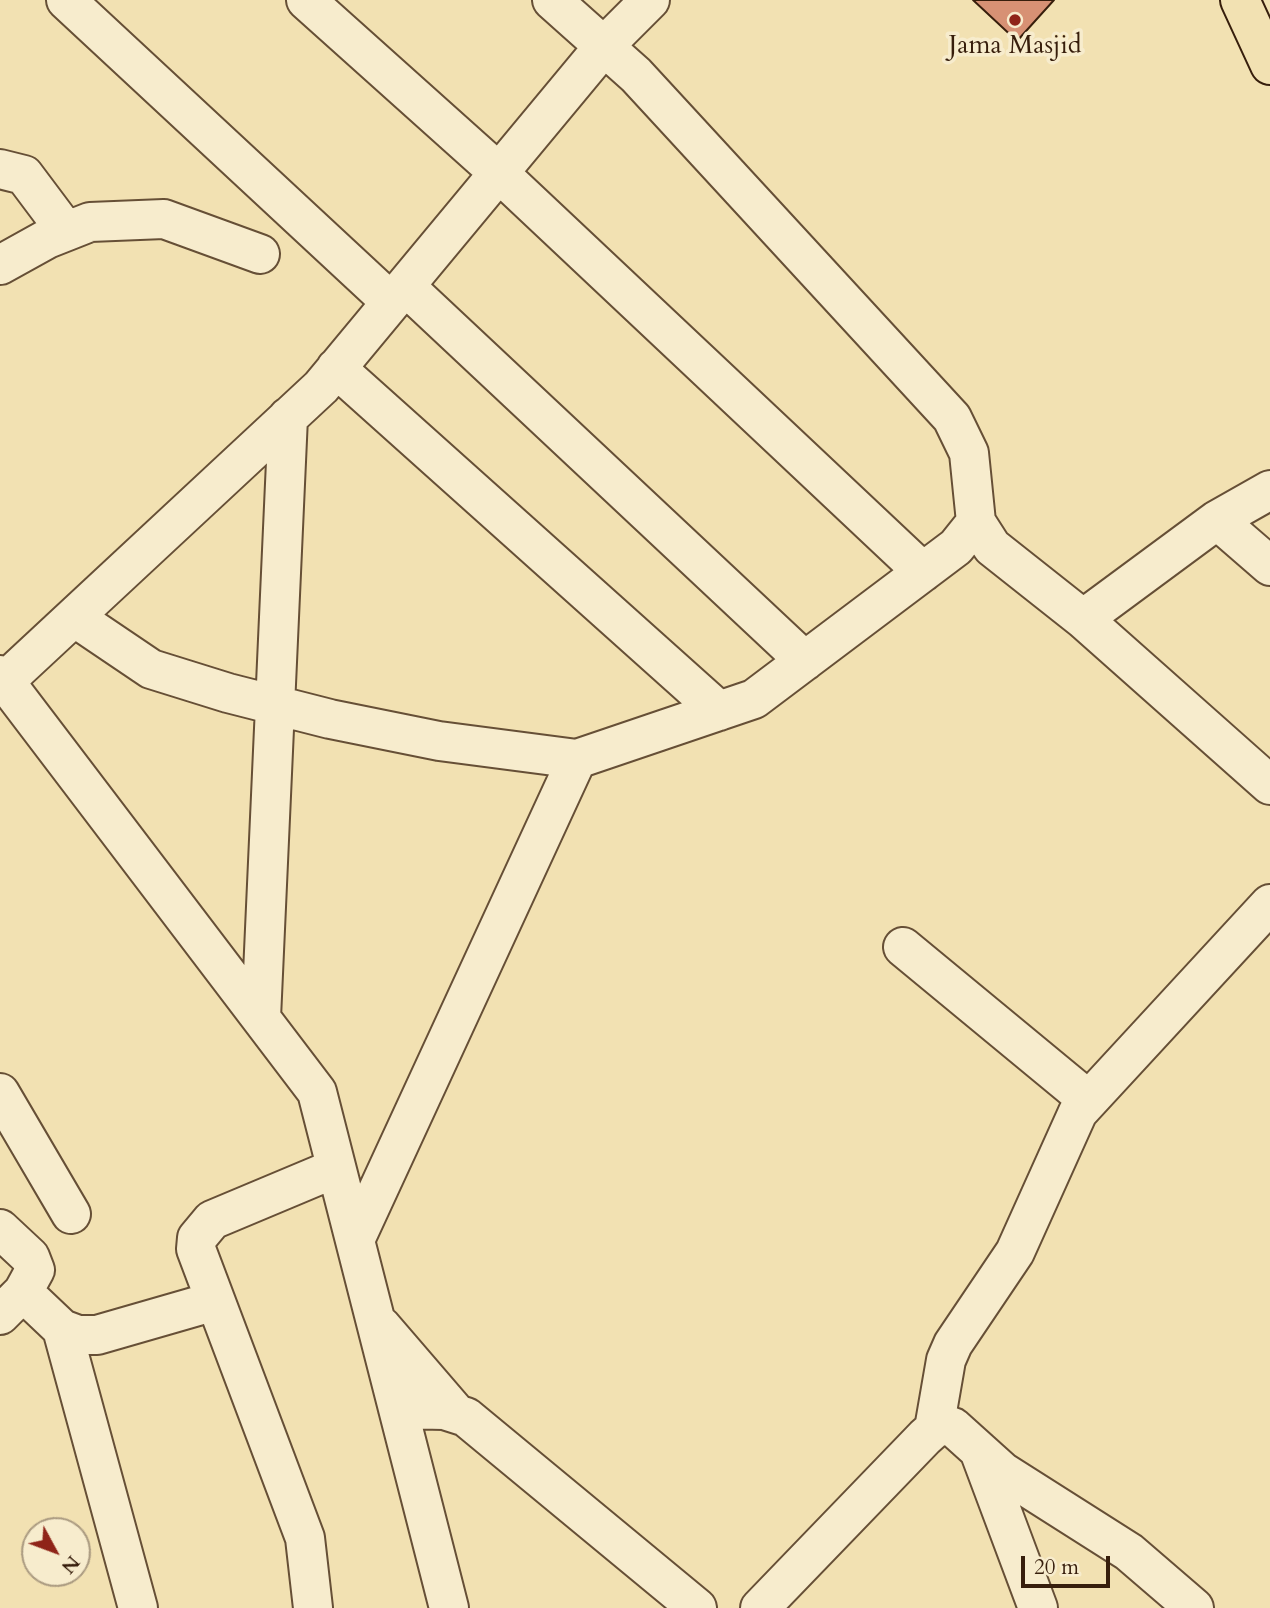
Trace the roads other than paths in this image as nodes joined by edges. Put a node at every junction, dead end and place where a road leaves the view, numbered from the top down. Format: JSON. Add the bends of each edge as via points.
{"nodes":[{"id":1,"x":66,"y":0,"type":"edge"},
{"id":2,"x":306,"y":0,"type":"edge"},
{"id":3,"x":552,"y":0,"type":"edge"},
{"id":4,"x":650,"y":0,"type":"edge"},
{"id":5,"x":1240,"y":0,"type":"edge"},
{"id":6,"x":605,"y":45,"type":"junction"},
{"id":7,"x":1270,"y":65,"type":"edge"},
{"id":8,"x":0,"y":169,"type":"edge"},
{"id":9,"x":499,"y":173,"type":"junction"},
{"id":10,"x":66,"y":232,"type":"junction"},
{"id":11,"x":260,"y":254,"type":"dead end"},
{"id":12,"x":0,"y":265,"type":"edge"},
{"id":13,"x":398,"y":294,"type":"junction"},
{"id":14,"x":336,"y":368,"type":"junction"},
{"id":15,"x":288,"y":417,"type":"junction"},
{"id":16,"x":1270,"y":490,"type":"edge"},
{"id":17,"x":1217,"y":520,"type":"junction"},
{"id":18,"x":976,"y":522,"type":"junction"},
{"id":19,"x":1270,"y":566,"type":"edge"},
{"id":20,"x":923,"y":572,"type":"junction"},
{"id":21,"x":74,"y":617,"type":"junction"},
{"id":22,"x":1083,"y":619,"type":"junction"},
{"id":23,"x":805,"y":661,"type":"junction"},
{"id":24,"x":5,"y":690,"type":"edge"},
{"id":25,"x":277,"y":706,"type":"junction"},
{"id":26,"x":719,"y":711,"type":"junction"},
{"id":27,"x":577,"y":759,"type":"junction"},
{"id":28,"x":1270,"y":785,"type":"edge"},
{"id":29,"x":1270,"y":904,"type":"edge"},
{"id":30,"x":903,"y":947,"type":"dead end"},
{"id":31,"x":261,"y":1018,"type":"junction"},
{"id":32,"x":0,"y":1093,"type":"edge"},
{"id":33,"x":1087,"y":1099,"type":"junction"},
{"id":34,"x":336,"y":1168,"type":"junction"},
{"id":35,"x":71,"y":1214,"type":"dead end"},
{"id":36,"x":0,"y":1229,"type":"edge"},
{"id":37,"x":355,"y":1240,"type":"junction"},
{"id":38,"x":215,"y":1301,"type":"junction"},
{"id":39,"x":12,"y":1304,"type":"edge"},
{"id":40,"x":376,"y":1320,"type":"junction"},
{"id":41,"x":62,"y":1329,"type":"junction"},
{"id":42,"x":398,"y":1409,"type":"junction"},
{"id":43,"x":455,"y":1412,"type":"junction"},
{"id":44,"x":934,"y":1429,"type":"junction"},
{"id":45,"x":978,"y":1450,"type":"junction"},
{"id":46,"x":138,"y":1608,"type":"edge"},
{"id":47,"x":313,"y":1608,"type":"edge"},
{"id":48,"x":449,"y":1608,"type":"edge"},
{"id":49,"x":697,"y":1608,"type":"edge"},
{"id":50,"x":760,"y":1608,"type":"edge"},
{"id":51,"x":1038,"y":1608,"type":"edge"},
{"id":52,"x":1194,"y":1608,"type":"edge"}],
"edges":[{"from":1,"to":13,"type":"street"},
{"from":2,"to":9,"type":"street"},
{"from":3,"to":6,"type":"street"},
{"from":4,"to":6,"type":"street"},
{"from":5,"to":7,"type":"main road"},
{"from":6,"to":9,"type":"street"},
{"from":6,"to":18,"type":"street","via":[[952,418],[969,453]]},
{"from":8,"to":10,"type":"street","via":[[24,175]]},
{"from":9,"to":13,"type":"street"},
{"from":9,"to":20,"type":"street"},
{"from":10,"to":11,"type":"street","via":[[90,222],[164,219]]},
{"from":10,"to":12,"type":"street"},
{"from":13,"to":14,"type":"street"},
{"from":13,"to":23,"type":"street"},
{"from":14,"to":15,"type":"street"},
{"from":14,"to":26,"type":"street"},
{"from":15,"to":21,"type":"street"},
{"from":15,"to":25,"type":"street"},
{"from":16,"to":17,"type":"street"},
{"from":17,"to":19,"type":"street"},
{"from":17,"to":22,"type":"street"},
{"from":18,"to":20,"type":"street","via":[[956,547]]},
{"from":18,"to":22,"type":"street","via":[[992,548]]},
{"from":20,"to":23,"type":"street"},
{"from":21,"to":24,"type":"street"},
{"from":21,"to":25,"type":"street","via":[[151,669]]},
{"from":22,"to":28,"type":"street"},
{"from":23,"to":26,"type":"street","via":[[754,699]]},
{"from":24,"to":31,"type":"street"},
{"from":25,"to":27,"type":"street","via":[[439,741]]},
{"from":25,"to":31,"type":"street"},
{"from":26,"to":27,"type":"street"},
{"from":27,"to":37,"type":"street"},
{"from":29,"to":33,"type":"street"},
{"from":30,"to":33,"type":"street"},
{"from":31,"to":34,"type":"street","via":[[317,1092]]},
{"from":32,"to":35,"type":"street"},
{"from":33,"to":44,"type":"street","via":[[1015,1252],[946,1360]]},
{"from":34,"to":37,"type":"street"},
{"from":34,"to":38,"type":"street","via":[[212,1220],[203,1228],[196,1250]]},
{"from":36,"to":39,"type":"street","via":[[30,1257],[35,1270]]},
{"from":37,"to":40,"type":"street"},
{"from":38,"to":41,"type":"street","via":[[97,1335]]},
{"from":38,"to":47,"type":"street","via":[[305,1538]]},
{"from":39,"to":41,"type":"street"},
{"from":40,"to":42,"type":"street"},
{"from":40,"to":43,"type":"street"},
{"from":41,"to":46,"type":"street"},
{"from":42,"to":43,"type":"street"},
{"from":42,"to":48,"type":"street"},
{"from":43,"to":49,"type":"street","via":[[466,1416]]},
{"from":44,"to":45,"type":"street","via":[[953,1427]]},
{"from":44,"to":50,"type":"street"},
{"from":45,"to":51,"type":"street"},
{"from":45,"to":52,"type":"street","via":[[1020,1484],[1129,1552]]}]}
